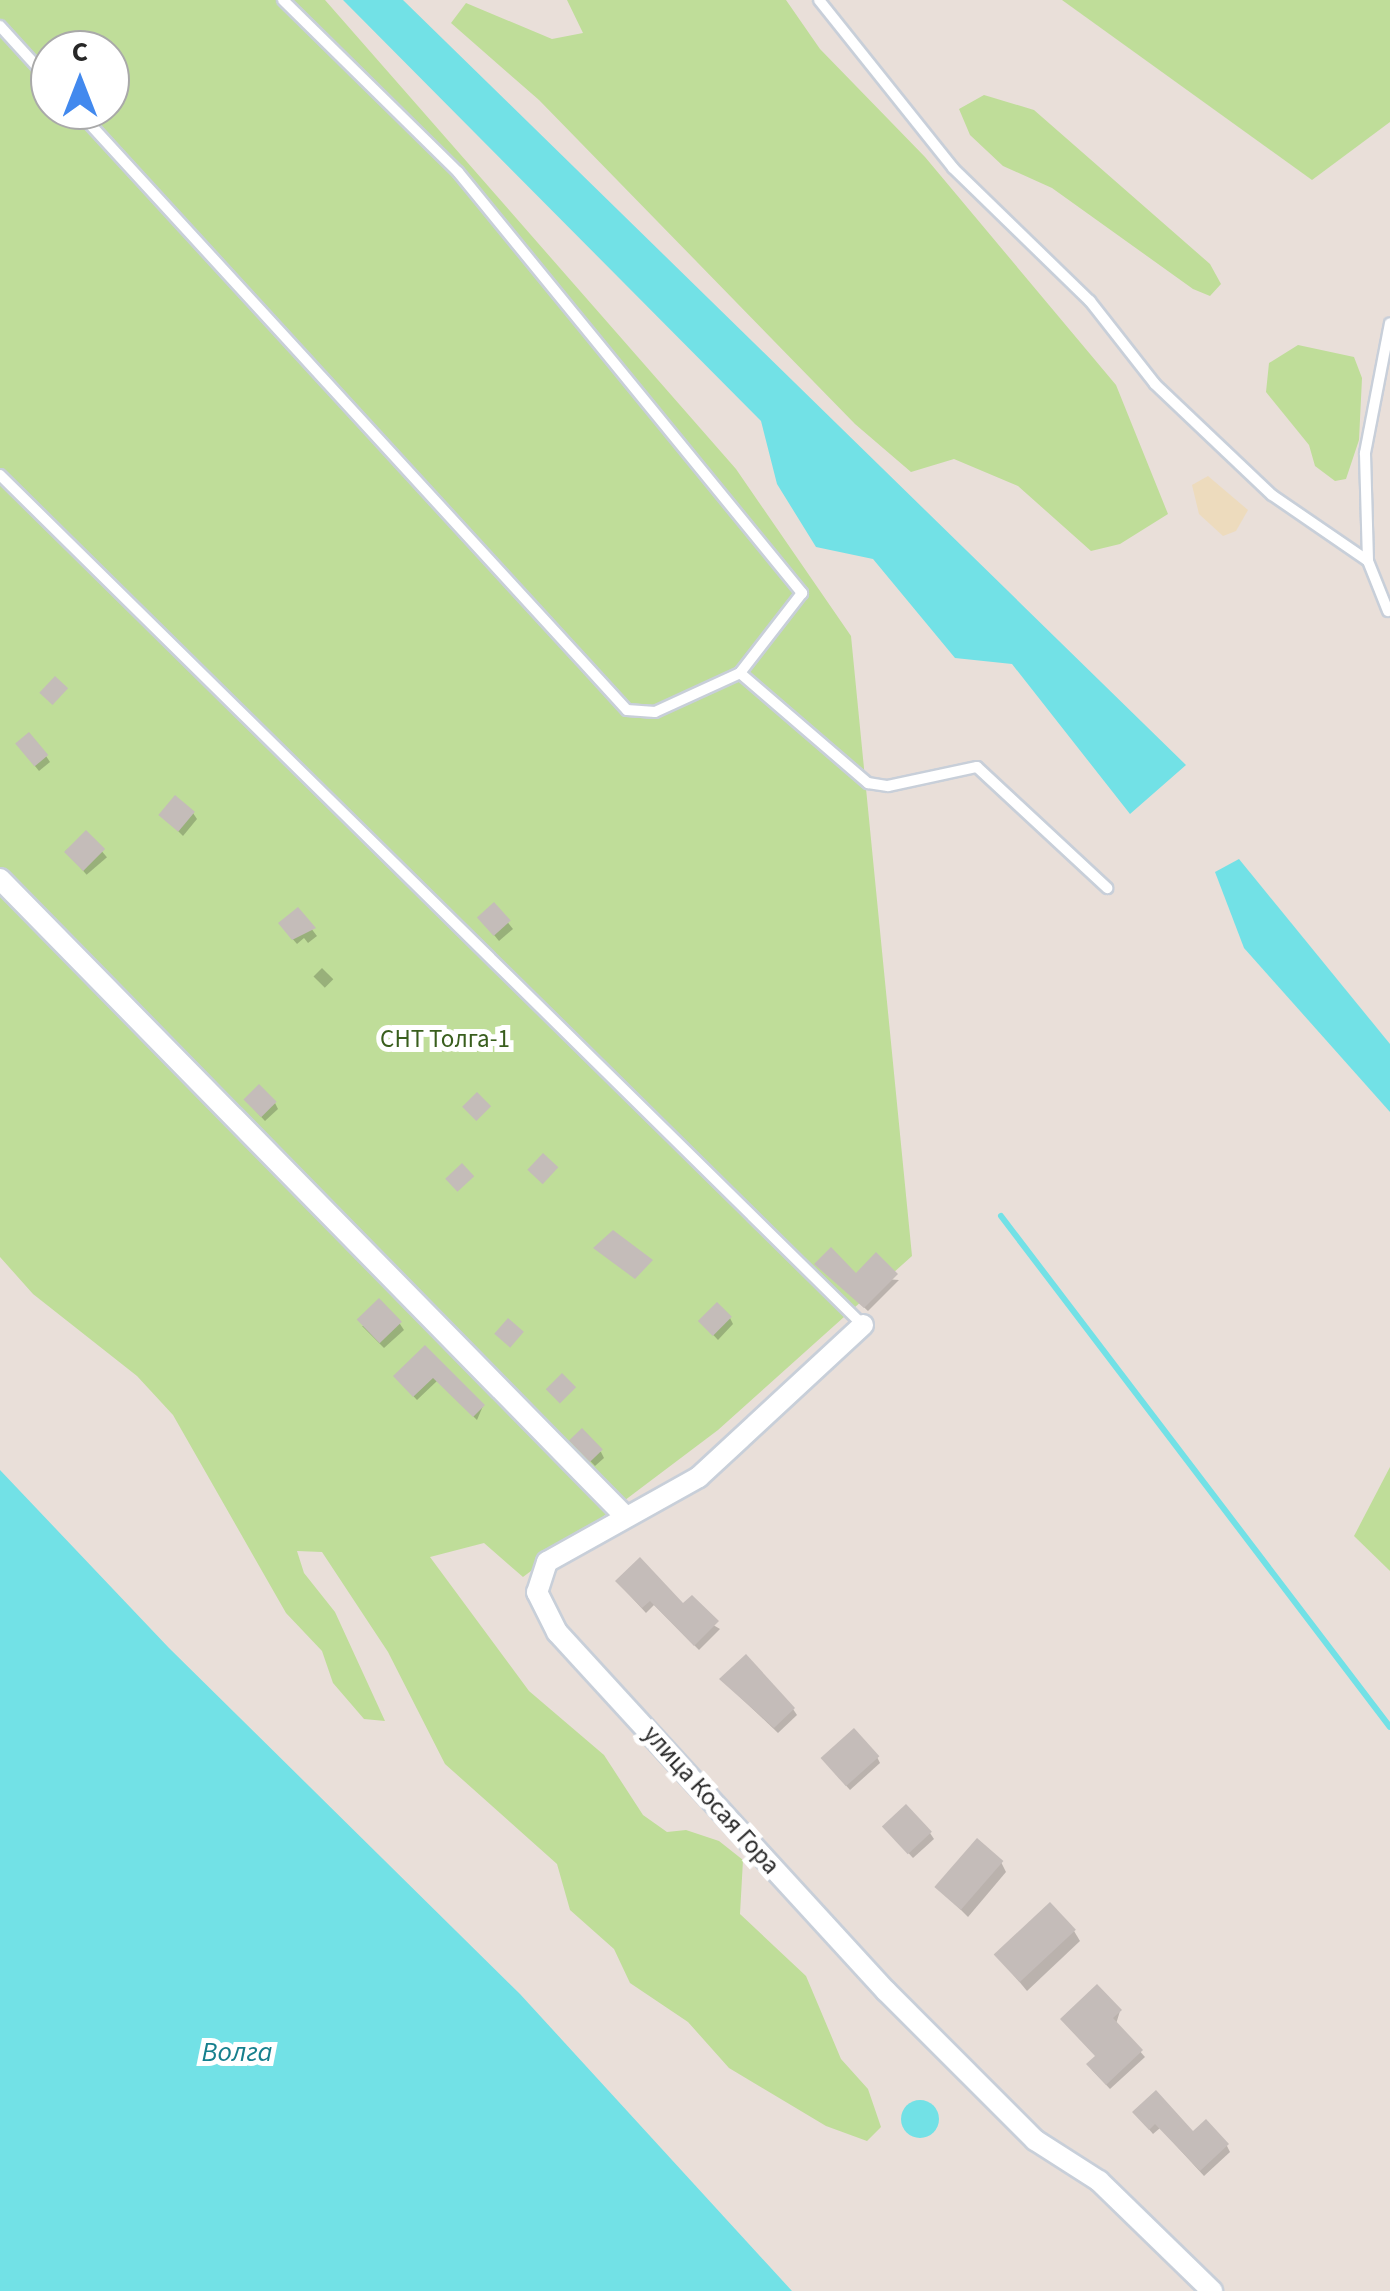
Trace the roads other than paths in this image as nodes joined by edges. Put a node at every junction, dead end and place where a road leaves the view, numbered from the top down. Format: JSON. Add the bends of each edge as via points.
{"nodes":[{"id":1,"x":283,"y":0,"type":"edge"},
{"id":2,"x":819,"y":0,"type":"edge"},
{"id":3,"x":0,"y":26,"type":"edge"},
{"id":4,"x":30,"y":58,"type":"edge"},
{"id":5,"x":95,"y":130,"type":"edge"},
{"id":6,"x":1390,"y":323,"type":"edge"},
{"id":7,"x":0,"y":475,"type":"edge"},
{"id":8,"x":1368,"y":561,"type":"junction"},
{"id":9,"x":1388,"y":611,"type":"dead end"},
{"id":10,"x":740,"y":673,"type":"junction"},
{"id":11,"x":0,"y":879,"type":"edge"},
{"id":12,"x":1107,"y":888,"type":"dead end"},
{"id":13,"x":864,"y":1325,"type":"joint"},
{"id":14,"x":624,"y":1514,"type":"junction"},
{"id":15,"x":1212,"y":2291,"type":"edge"}],
"edges":[{"from":1,"to":10,"type":"lane","via":[[458,172],[802,593]]},
{"from":2,"to":8,"type":"lane","via":[[954,168],[1090,301],[1155,384],[1272,495]]},
{"from":3,"to":4,"type":"lane"},
{"from":5,"to":10,"type":"lane","via":[[627,710],[655,712]]},
{"from":6,"to":8,"type":"lane","via":[[1366,452]]},
{"from":7,"to":13,"type":"lane"},
{"from":8,"to":9,"type":"lane"},
{"from":10,"to":12,"type":"lane","via":[[868,783],[888,786],[976,766]]},
{"from":11,"to":14,"type":"street"},
{"from":13,"to":14,"type":"street","name":"улица Косая Гора","via":[[700,1477]]},
{"from":14,"to":15,"type":"street","name":"улица Косая Гора","via":[[547,1562],[537,1592],[557,1632],[886,1991],[1035,2140],[1099,2181]]}]}
